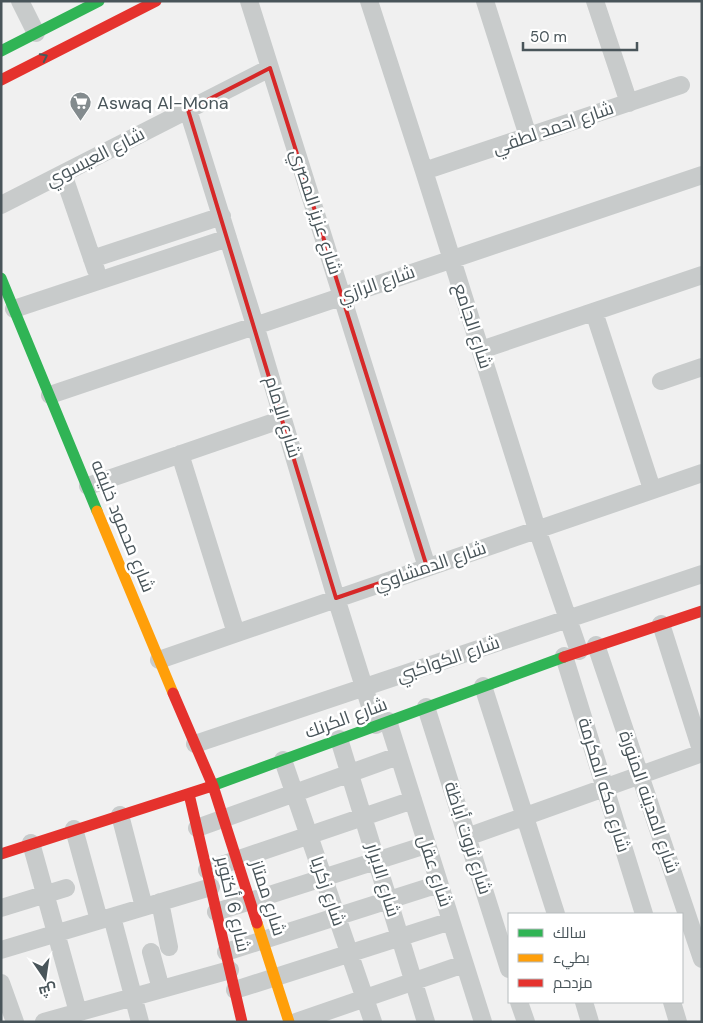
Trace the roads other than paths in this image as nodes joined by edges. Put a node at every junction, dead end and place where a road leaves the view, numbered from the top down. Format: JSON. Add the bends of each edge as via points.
{"nodes":[{"id":1,"x":20,"y":1,"type":"edge"},
{"id":2,"x":98,"y":1,"type":"edge"},
{"id":3,"x":156,"y":1,"type":"edge"},
{"id":4,"x":249,"y":1,"type":"edge"},
{"id":5,"x":369,"y":1,"type":"edge"},
{"id":6,"x":485,"y":1,"type":"edge"},
{"id":7,"x":595,"y":1,"type":"edge"},
{"id":8,"x":36,"y":33,"type":"junction"},
{"id":9,"x":1,"y":51,"type":"edge"},
{"id":10,"x":270,"y":68,"type":"junction"},
{"id":11,"x":1,"y":80,"type":"edge"},
{"id":12,"x":681,"y":85,"type":"dead end"},
{"id":13,"x":629,"y":102,"type":"junction"},
{"id":14,"x":188,"y":110,"type":"junction"},
{"id":15,"x":528,"y":136,"type":"junction"},
{"id":16,"x":424,"y":171,"type":"junction"},
{"id":17,"x":63,"y":174,"type":"junction"},
{"id":18,"x":702,"y":175,"type":"edge"},
{"id":19,"x":1,"y":205,"type":"edge"},
{"id":20,"x":222,"y":216,"type":"junction"},
{"id":21,"x":228,"y":238,"type":"junction"},
{"id":22,"x":92,"y":259,"type":"junction"},
{"id":23,"x":452,"y":259,"type":"junction"},
{"id":24,"x":702,"y":276,"type":"edge"},
{"id":25,"x":1,"y":278,"type":"edge"},
{"id":26,"x":99,"y":280,"type":"junction"},
{"id":27,"x":342,"y":296,"type":"junction"},
{"id":28,"x":14,"y":309,"type":"junction"},
{"id":29,"x":594,"y":312,"type":"junction"},
{"id":30,"x":255,"y":325,"type":"junction"},
{"id":31,"x":481,"y":350,"type":"junction"},
{"id":32,"x":702,"y":367,"type":"edge"},
{"id":33,"x":661,"y":381,"type":"dead end"},
{"id":34,"x":50,"y":396,"type":"junction"},
{"id":35,"x":283,"y":419,"type":"junction"},
{"id":36,"x":180,"y":454,"type":"junction"},
{"id":37,"x":702,"y":472,"type":"edge"},
{"id":38,"x":88,"y":486,"type":"junction"},
{"id":39,"x":652,"y":489,"type":"junction"},
{"id":40,"x":537,"y":529,"type":"junction"},
{"id":41,"x":427,"y":567,"type":"junction"},
{"id":42,"x":702,"y":574,"type":"edge"},
{"id":43,"x":336,"y":598,"type":"junction"},
{"id":44,"x":702,"y":611,"type":"edge"},
{"id":45,"x":568,"y":619,"type":"junction"},
{"id":46,"x":661,"y":624,"type":"junction"},
{"id":47,"x":236,"y":633,"type":"junction"},
{"id":48,"x":596,"y":645,"type":"junction"},
{"id":49,"x":572,"y":654,"type":"junction"},
{"id":50,"x":159,"y":660,"type":"junction"},
{"id":51,"x":483,"y":686,"type":"junction"},
{"id":52,"x":365,"y":687,"type":"junction"},
{"id":53,"x":426,"y":707,"type":"junction"},
{"id":54,"x":382,"y":723,"type":"junction"},
{"id":55,"x":339,"y":739,"type":"junction"},
{"id":56,"x":195,"y":744,"type":"junction"},
{"id":57,"x":702,"y":753,"type":"edge"},
{"id":58,"x":398,"y":756,"type":"junction"},
{"id":59,"x":283,"y":760,"type":"junction"},
{"id":60,"x":350,"y":773,"type":"junction"},
{"id":61,"x":640,"y":776,"type":"junction"},
{"id":62,"x":213,"y":786,"type":"junction"},
{"id":63,"x":605,"y":788,"type":"junction"},
{"id":64,"x":294,"y":793,"type":"junction"},
{"id":65,"x":189,"y":794,"type":"junction"},
{"id":66,"x":412,"y":800,"type":"junction"},
{"id":67,"x":120,"y":815,"type":"junction"},
{"id":68,"x":525,"y":816,"type":"junction"},
{"id":69,"x":363,"y":817,"type":"junction"},
{"id":70,"x":223,"y":818,"type":"junction"},
{"id":71,"x":197,"y":828,"type":"junction"},
{"id":72,"x":74,"y":830,"type":"junction"},
{"id":73,"x":309,"y":835,"type":"junction"},
{"id":74,"x":467,"y":837,"type":"junction"},
{"id":75,"x":31,"y":843,"type":"junction"},
{"id":76,"x":426,"y":845,"type":"junction"},
{"id":77,"x":1,"y":854,"type":"edge"},
{"id":78,"x":237,"y":860,"type":"junction"},
{"id":79,"x":377,"y":860,"type":"junction"},
{"id":80,"x":207,"y":870,"type":"junction"},
{"id":81,"x":323,"y":878,"type":"junction"},
{"id":82,"x":439,"y":884,"type":"junction"},
{"id":83,"x":211,"y":887,"type":"junction"},
{"id":84,"x":66,"y":888,"type":"dead end"},
{"id":85,"x":45,"y":894,"type":"junction"},
{"id":86,"x":389,"y":900,"type":"junction"},
{"id":87,"x":250,"y":901,"type":"junction"},
{"id":88,"x":152,"y":905,"type":"junction"},
{"id":89,"x":1,"y":908,"type":"edge"},
{"id":90,"x":216,"y":912,"type":"junction"},
{"id":91,"x":556,"y":913,"type":"edge"},
{"id":92,"x":644,"y":913,"type":"edge"},
{"id":93,"x":690,"y":915,"type":"edge"},
{"id":94,"x":337,"y":917,"type":"junction"},
{"id":95,"x":105,"y":919,"type":"junction"},
{"id":96,"x":451,"y":921,"type":"junction"},
{"id":97,"x":56,"y":934,"type":"junction"},
{"id":98,"x":400,"y":937,"type":"junction"},
{"id":99,"x":263,"y":940,"type":"junction"},
{"id":100,"x":169,"y":947,"type":"dead end"},
{"id":101,"x":1,"y":950,"type":"edge"},
{"id":102,"x":152,"y":952,"type":"dead end"},
{"id":103,"x":226,"y":952,"type":"junction"},
{"id":104,"x":349,"y":953,"type":"junction"},
{"id":105,"x":702,"y":959,"type":"edge"},
{"id":106,"x":464,"y":964,"type":"junction"},
{"id":107,"x":508,"y":967,"type":"edge"},
{"id":108,"x":230,"y":970,"type":"junction"},
{"id":109,"x":275,"y":977,"type":"junction"},
{"id":110,"x":414,"y":981,"type":"junction"},
{"id":111,"x":2,"y":985,"type":"edge"},
{"id":112,"x":161,"y":989,"type":"junction"},
{"id":113,"x":235,"y":990,"type":"junction"},
{"id":114,"x":133,"y":996,"type":"junction"},
{"id":115,"x":365,"y":998,"type":"junction"},
{"id":116,"x":520,"y":1003,"type":"edge"},
{"id":117,"x":584,"y":1003,"type":"edge"},
{"id":118,"x":672,"y":1003,"type":"edge"},
{"id":119,"x":87,"y":1014,"type":"edge"},
{"id":120,"x":54,"y":1020,"type":"edge"},
{"id":121,"x":479,"y":1021,"type":"edge"},
{"id":122,"x":15,"y":1022,"type":"edge"},
{"id":123,"x":140,"y":1022,"type":"edge"},
{"id":124,"x":242,"y":1022,"type":"edge"},
{"id":125,"x":289,"y":1022,"type":"edge"},
{"id":126,"x":296,"y":1022,"type":"edge"},
{"id":127,"x":373,"y":1022,"type":"edge"},
{"id":128,"x":426,"y":1022,"type":"edge"},
{"id":129,"x":526,"y":1022,"type":"edge"},
{"id":130,"x":590,"y":1022,"type":"edge"},
{"id":131,"x":678,"y":1022,"type":"edge"}],
"edges":[{"from":1,"to":8,"type":"street"},
{"from":2,"to":8,"type":"street"},
{"from":11,"to":3,"type":"street","one_way":true},
{"from":4,"to":10,"type":"street","name":"شارع عزيز المصري"},
{"from":5,"to":16,"type":"street","name":"شارع الجامع"},
{"from":6,"to":15,"type":"street"},
{"from":7,"to":13,"type":"street"},
{"from":8,"to":9,"type":"street"},
{"from":10,"to":14,"type":"street","name":"شارع العيسوي"},
{"from":10,"to":27,"type":"street","name":"شارع عزيز المصري"},
{"from":12,"to":13,"type":"street","name":"شارع احمد لطفي"},
{"from":13,"to":15,"type":"street","name":"شارع احمد لطفي"},
{"from":14,"to":17,"type":"street","name":"شارع العيسوي"},
{"from":14,"to":20,"type":"street","name":"شارع الإمام"},
{"from":15,"to":16,"type":"street","name":"شارع احمد لطفي"},
{"from":16,"to":23,"type":"street","name":"شارع الجامع"},
{"from":17,"to":19,"type":"street","name":"شارع العيسوي"},
{"from":17,"to":22,"type":"street"},
{"from":18,"to":23,"type":"street","name":"شارع الرازي"},
{"from":20,"to":21,"type":"street","name":"شارع الإمام"},
{"from":20,"to":22,"type":"street"},
{"from":21,"to":26,"type":"street"},
{"from":21,"to":30,"type":"street","name":"شارع الإمام"},
{"from":22,"to":26,"type":"street"},
{"from":23,"to":27,"type":"street","name":"شارع الرازي"},
{"from":23,"to":31,"type":"street","name":"شارع الجامع"},
{"from":24,"to":29,"type":"street"},
{"from":25,"to":28,"type":"street","name":"شارع محمود خليفه"},
{"from":26,"to":28,"type":"street"},
{"from":27,"to":30,"type":"street","name":"شارع الرازي"},
{"from":27,"to":41,"type":"street","name":"شارع عزيز المصري"},
{"from":28,"to":34,"type":"street","name":"شارع محمود خليفه"},
{"from":29,"to":31,"type":"street"},
{"from":29,"to":39,"type":"street"},
{"from":30,"to":34,"type":"street","name":"شارع الرازي"},
{"from":30,"to":35,"type":"street","name":"شارع الإمام"},
{"from":31,"to":40,"type":"street","name":"شارع الجامع"},
{"from":32,"to":33,"type":"street"},
{"from":34,"to":38,"type":"street","name":"شارع محمود خليفه"},
{"from":35,"to":36,"type":"street"},
{"from":35,"to":43,"type":"street","name":"شارع الإمام"},
{"from":36,"to":38,"type":"street"},
{"from":36,"to":47,"type":"street"},
{"from":37,"to":39,"type":"street","name":"شارع الدمشاوي"},
{"from":38,"to":50,"type":"street","name":"شارع محمود خليفه"},
{"from":39,"to":40,"type":"street","name":"شارع الدمشاوي"},
{"from":40,"to":41,"type":"street","name":"شارع الدمشاوي"},
{"from":40,"to":45,"type":"street","name":"شارع الجامع"},
{"from":41,"to":43,"type":"street","name":"شارع الدمشاوي"},
{"from":42,"to":45,"type":"street","name":"شارع الكواكبي"},
{"from":43,"to":47,"type":"street","name":"شارع الدمشاوي"},
{"from":43,"to":52,"type":"street","name":"شارع الإمام"},
{"from":44,"to":46,"type":"street","name":"شارع الكرنك"},
{"from":45,"to":49,"type":"street","name":"شارع الجامع"},
{"from":45,"to":52,"type":"street","name":"شارع الكواكبي"},
{"from":46,"to":48,"type":"street","name":"شارع الكرنك"},
{"from":46,"to":57,"type":"street"},
{"from":47,"to":50,"type":"street","name":"شارع الدمشاوي"},
{"from":48,"to":49,"type":"street","name":"شارع الكرنك"},
{"from":48,"to":61,"type":"street","name":"شارع المدينه المنورة"},
{"from":49,"to":51,"type":"street","name":"شارع الكرنك"},
{"from":49,"to":63,"type":"street","name":"شارع مكه المكرمة"},
{"from":50,"to":56,"type":"street","name":"شارع محمود خليفه"},
{"from":51,"to":53,"type":"street","name":"شارع الكرنك"},
{"from":51,"to":68,"type":"street"},
{"from":52,"to":54,"type":"street","name":"شارع الإمام"},
{"from":52,"to":56,"type":"street","name":"شارع الكواكبي"},
{"from":53,"to":54,"type":"street","name":"شارع الكرنك"},
{"from":53,"to":74,"type":"street","name":"شارع ثروت أباظة"},
{"from":54,"to":55,"type":"street","name":"شارع الكرنك"},
{"from":54,"to":58,"type":"street","name":"شارع عقل"},
{"from":55,"to":59,"type":"street","name":"شارع الكرنك"},
{"from":55,"to":60,"type":"street","name":"شارع الابرار"},
{"from":56,"to":62,"type":"street","name":"شارع محمود خليفه"},
{"from":57,"to":61,"type":"street"},
{"from":58,"to":60,"type":"street"},
{"from":58,"to":66,"type":"street","name":"شارع عقل"},
{"from":59,"to":62,"type":"street","name":"شارع الكرنك"},
{"from":59,"to":64,"type":"street","name":"شارع زكريا"},
{"from":60,"to":64,"type":"street"},
{"from":60,"to":69,"type":"street","name":"شارع الابرار"},
{"from":61,"to":63,"type":"street"},
{"from":61,"to":93,"type":"street","name":"شارع المدينه المنورة"},
{"from":62,"to":65,"type":"street","name":"شارع الكرنك"},
{"from":62,"to":70,"type":"street","name":"شارع ممتاز"},
{"from":63,"to":68,"type":"street"},
{"from":63,"to":92,"type":"street","name":"شارع مكه المكرمة"},
{"from":64,"to":70,"type":"street"},
{"from":64,"to":73,"type":"street","name":"شارع زكريا"},
{"from":65,"to":67,"type":"street","name":"شارع الكرنك"},
{"from":65,"to":71,"type":"street","name":"شارع 6 أكتوبر"},
{"from":66,"to":69,"type":"street"},
{"from":66,"to":76,"type":"street","name":"شارع عقل"},
{"from":67,"to":72,"type":"street","name":"شارع الكرنك"},
{"from":67,"to":88,"type":"street"},
{"from":68,"to":74,"type":"street"},
{"from":68,"to":91,"type":"street"},
{"from":69,"to":73,"type":"street"},
{"from":69,"to":79,"type":"street","name":"شارع الابرار"},
{"from":70,"to":71,"type":"street"},
{"from":70,"to":78,"type":"street","name":"شارع ممتاز"},
{"from":71,"to":80,"type":"street","name":"شارع 6 أكتوبر"},
{"from":72,"to":75,"type":"street","name":"شارع الكرنك"},
{"from":72,"to":95,"type":"street"},
{"from":73,"to":78,"type":"street"},
{"from":73,"to":81,"type":"street","name":"شارع زكريا"},
{"from":74,"to":107,"type":"street","name":"شارع ثروت أباظة"},
{"from":75,"to":77,"type":"street","name":"شارع الكرنك"},
{"from":75,"to":85,"type":"street"},
{"from":76,"to":79,"type":"street"},
{"from":76,"to":82,"type":"street","name":"شارع عقل"},
{"from":78,"to":80,"type":"street"},
{"from":78,"to":87,"type":"street","name":"شارع ممتاز"},
{"from":79,"to":81,"type":"street"},
{"from":79,"to":86,"type":"street","name":"شارع الابرار"},
{"from":80,"to":83,"type":"street","name":"شارع 6 أكتوبر"},
{"from":81,"to":87,"type":"street"},
{"from":81,"to":94,"type":"street","name":"شارع زكريا"},
{"from":82,"to":86,"type":"street"},
{"from":82,"to":96,"type":"street","name":"شارع عقل"},
{"from":83,"to":88,"type":"street"},
{"from":83,"to":90,"type":"street","name":"شارع 6 أكتوبر"},
{"from":84,"to":85,"type":"street"},
{"from":85,"to":89,"type":"street"},
{"from":85,"to":97,"type":"street"},
{"from":86,"to":94,"type":"street"},
{"from":86,"to":98,"type":"street","name":"شارع الابرار"},
{"from":87,"to":90,"type":"street"},
{"from":87,"to":99,"type":"street","name":"شارع ممتاز"},
{"from":88,"to":95,"type":"street"},
{"from":88,"to":100,"type":"street"},
{"from":90,"to":103,"type":"street","name":"شارع 6 أكتوبر"},
{"from":93,"to":105,"type":"street","name":"شارع المدينه المنورة"},
{"from":94,"to":99,"type":"street"},
{"from":94,"to":104,"type":"street","name":"شارع زكريا"},
{"from":95,"to":97,"type":"street"},
{"from":95,"to":114,"type":"street"},
{"from":96,"to":98,"type":"street"},
{"from":96,"to":106,"type":"street","name":"شارع عقل"},
{"from":97,"to":101,"type":"street"},
{"from":97,"to":119,"type":"street"},
{"from":98,"to":104,"type":"street"},
{"from":98,"to":110,"type":"street","name":"شارع الابرار"},
{"from":99,"to":103,"type":"street"},
{"from":99,"to":109,"type":"street","name":"شارع ممتاز"},
{"from":102,"to":112,"type":"street"},
{"from":103,"to":108,"type":"street","name":"شارع 6 أكتوبر"},
{"from":104,"to":109,"type":"street"},
{"from":104,"to":115,"type":"street","name":"شارع زكريا"},
{"from":106,"to":110,"type":"street"},
{"from":106,"to":121,"type":"street","name":"شارع عقل"},
{"from":108,"to":112,"type":"street"},
{"from":108,"to":113,"type":"street","name":"شارع 6 أكتوبر"},
{"from":109,"to":113,"type":"street"},
{"from":109,"to":125,"type":"street","name":"شارع ممتاز"},
{"from":110,"to":115,"type":"street"},
{"from":110,"to":128,"type":"street","name":"شارع الابرار"},
{"from":111,"to":122,"type":"street"},
{"from":112,"to":114,"type":"street"},
{"from":113,"to":124,"type":"street","name":"شارع 6 أكتوبر"},
{"from":114,"to":119,"type":"street"},
{"from":114,"to":123,"type":"street"},
{"from":115,"to":126,"type":"street"},
{"from":115,"to":127,"type":"street","name":"شارع زكريا"},
{"from":116,"to":129,"type":"street"},
{"from":117,"to":130,"type":"street"},
{"from":118,"to":131,"type":"street"},
{"from":119,"to":120,"type":"street"}]}
